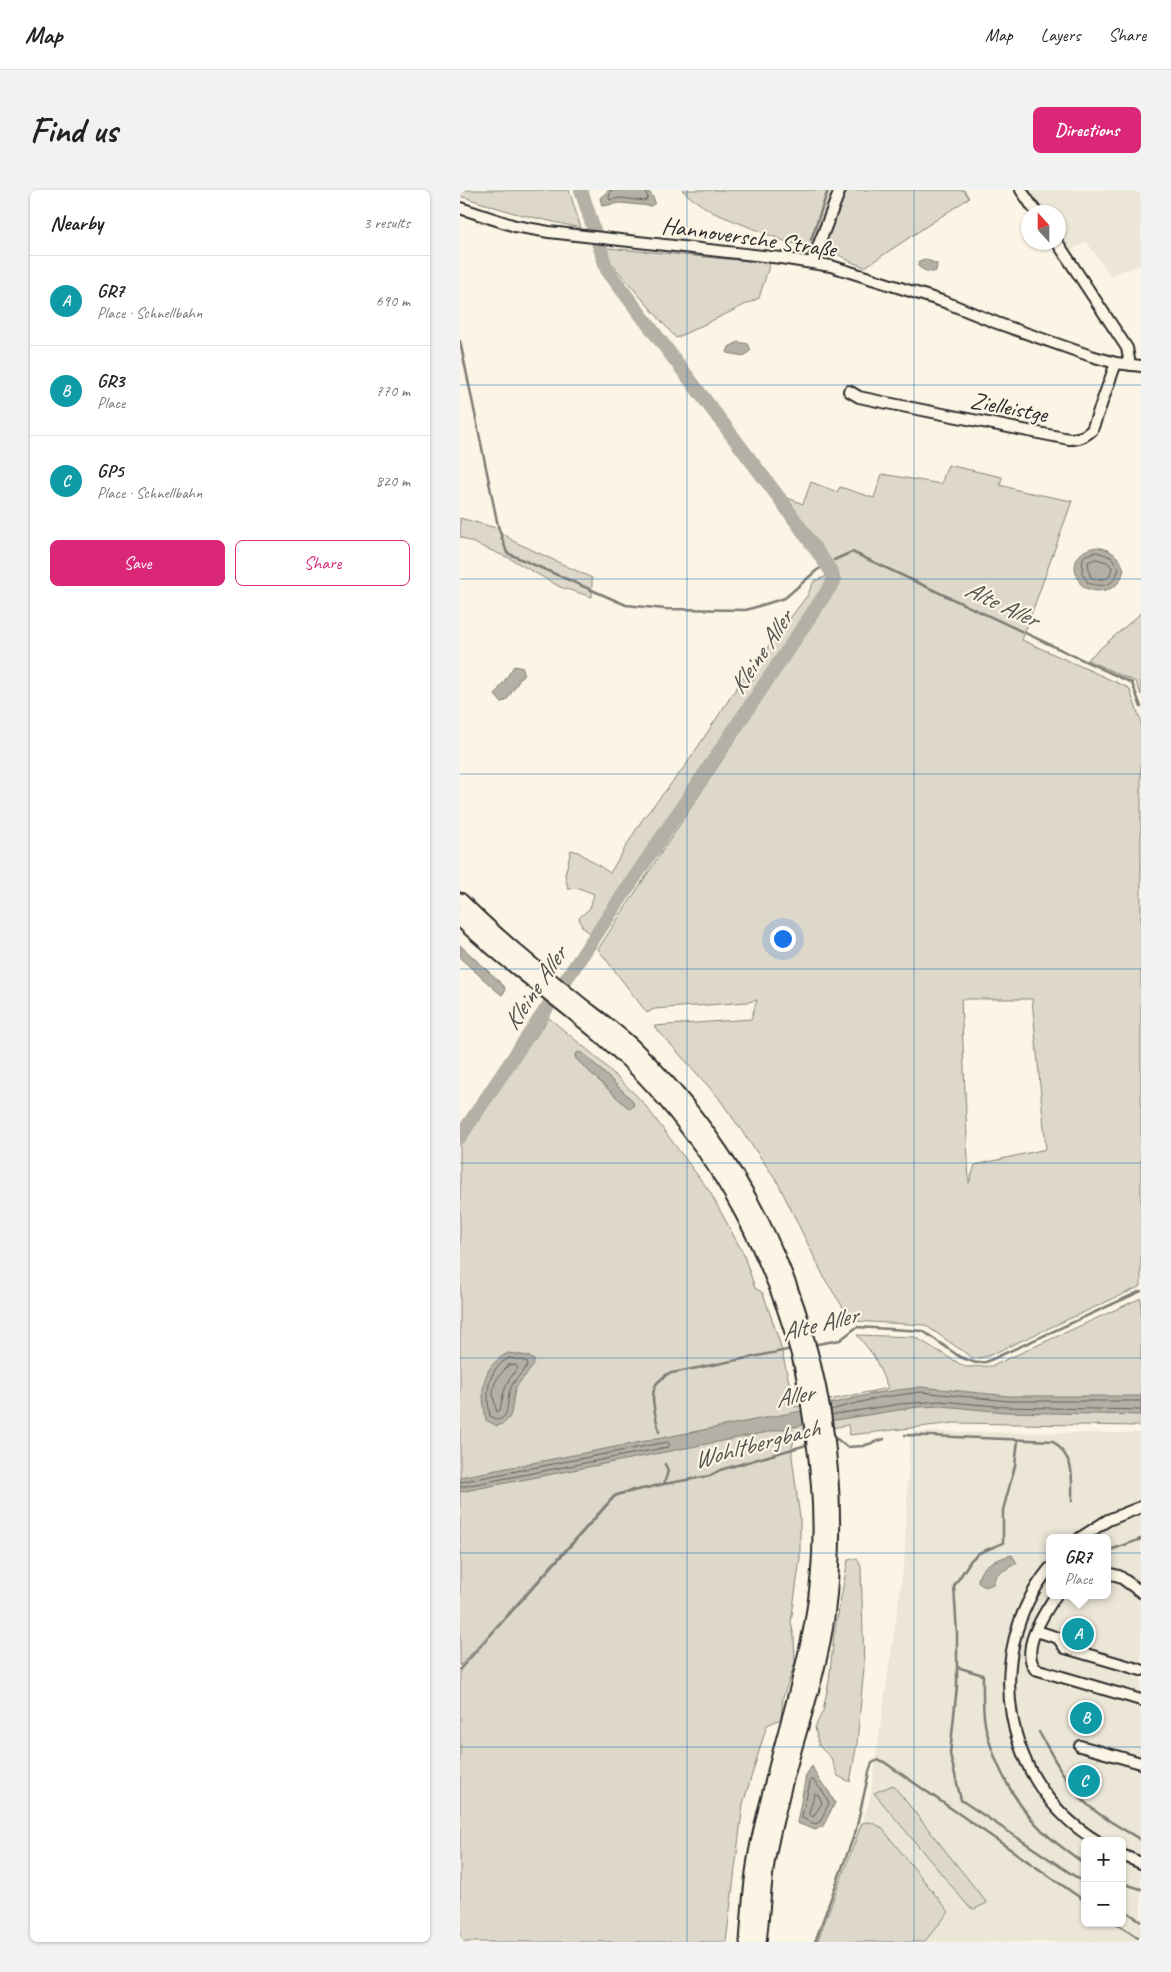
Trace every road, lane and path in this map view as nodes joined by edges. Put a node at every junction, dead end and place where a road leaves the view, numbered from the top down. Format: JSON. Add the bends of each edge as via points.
{"nodes":[{"id":1,"x":840,"y":190,"type":"edge"},
{"id":2,"x":1021,"y":190,"type":"edge"},
{"id":3,"x":1031,"y":205,"type":"edge"},
{"id":4,"x":460,"y":208,"type":"edge"},
{"id":5,"x":1062,"y":250,"type":"edge"},
{"id":6,"x":812,"y":262,"type":"junction"},
{"id":7,"x":1116,"y":363,"type":"junction"},
{"id":8,"x":1130,"y":365,"type":"junction"},
{"id":9,"x":1141,"y":366,"type":"edge"},
{"id":10,"x":848,"y":391,"type":"dead end"},
{"id":11,"x":460,"y":901,"type":"edge"},
{"id":12,"x":460,"y":918,"type":"edge"},
{"id":13,"x":526,"y":969,"type":"junction"},
{"id":14,"x":823,"y":1457,"type":"junction"},
{"id":15,"x":1141,"y":1507,"type":"edge"},
{"id":16,"x":1086,"y":1534,"type":"edge"},
{"id":17,"x":1046,"y":1573,"type":"edge"},
{"id":18,"x":1111,"y":1573,"type":"edge"},
{"id":19,"x":1141,"y":1592,"type":"edge"},
{"id":20,"x":1054,"y":1599,"type":"edge"},
{"id":21,"x":1037,"y":1631,"type":"junction"},
{"id":22,"x":1141,"y":1670,"type":"edge"},
{"id":23,"x":1141,"y":1700,"type":"edge"},
{"id":24,"x":1080,"y":1746,"type":"dead end"},
{"id":25,"x":1141,"y":1763,"type":"edge"},
{"id":26,"x":1092,"y":1837,"type":"edge"},
{"id":27,"x":1126,"y":1857,"type":"edge"},
{"id":28,"x":1141,"y":1863,"type":"edge"},
{"id":29,"x":748,"y":1942,"type":"edge"},
{"id":30,"x":758,"y":1942,"type":"edge"}],
"edges":[{"from":1,"to":6,"type":"street"},
{"from":2,"to":3,"type":"street"},
{"from":4,"to":6,"type":"street","name":"Hannoversche Straße","via":[[526,228]]},
{"from":5,"to":8,"type":"street","via":[[1128,348]]},
{"from":6,"to":7,"type":"street","name":"Hannoversche Straße","via":[[945,302]]},
{"from":7,"to":8,"type":"street","name":"Hannoversche Straße"},
{"from":7,"to":10,"type":"street","name":"Zielleistge","via":[[1092,430],[1078,439],[887,403]]},
{"from":8,"to":9,"type":"street","name":"Hannoversche Straße"},
{"from":11,"to":13,"type":"highway"},
{"from":12,"to":13,"type":"highway"},
{"from":13,"to":14,"type":"highway","via":[[585,1016],[653,1085],[726,1181],[777,1272]]},
{"from":14,"to":29,"type":"highway","via":[[814,1620],[755,1866]]},
{"from":14,"to":30,"type":"highway","via":[[833,1510],[826,1620],[766,1868]]},
{"from":15,"to":16,"type":"street","via":[[1108,1520]]},
{"from":17,"to":26,"type":"street","via":[[1026,1606],[1015,1636],[1009,1662],[1012,1716],[1025,1759],[1049,1799]]},
{"from":18,"to":19,"type":"street"},
{"from":20,"to":21,"type":"street"},
{"from":21,"to":22,"type":"street","via":[[1058,1638],[1065,1648]]},
{"from":21,"to":23,"type":"street","via":[[1029,1650],[1035,1669]]},
{"from":24,"to":25,"type":"street"},
{"from":27,"to":28,"type":"street"}]}
